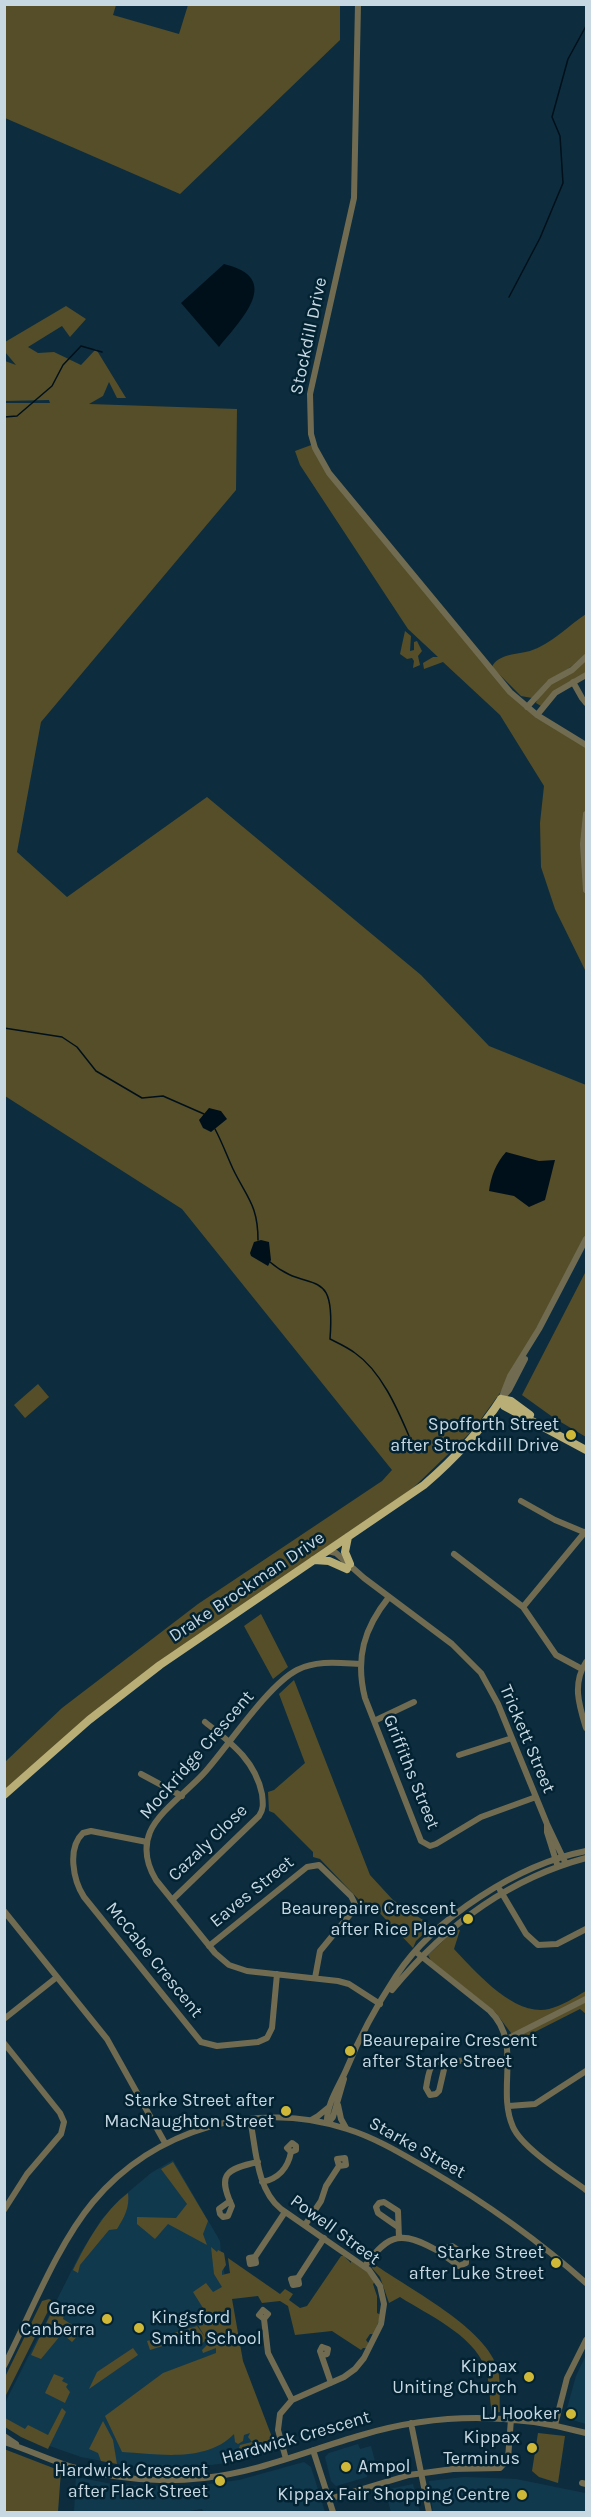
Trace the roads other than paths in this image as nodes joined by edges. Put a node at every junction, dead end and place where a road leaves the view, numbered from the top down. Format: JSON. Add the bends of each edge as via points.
{"nodes":[{"id":1,"x":358,"y":4,"type":"edge"},
{"id":2,"x":586,"y":657,"type":"edge"},
{"id":3,"x":586,"y":675,"type":"edge"},
{"id":4,"x":573,"y":682,"type":"junction"},
{"id":5,"x":586,"y":702,"type":"edge"},
{"id":6,"x":527,"y":707,"type":"junction"},
{"id":7,"x":537,"y":715,"type":"junction"},
{"id":8,"x":586,"y":745,"type":"edge"},
{"id":9,"x":586,"y":814,"type":"edge"},
{"id":10,"x":586,"y":890,"type":"edge"},
{"id":11,"x":586,"y":1239,"type":"edge"},
{"id":12,"x":501,"y":1399,"type":"junction"},
{"id":13,"x":586,"y":1450,"type":"edge"},
{"id":14,"x":521,"y":1501,"type":"dead end"},
{"id":15,"x":586,"y":1532,"type":"edge"},
{"id":16,"x":348,"y":1537,"type":"junction"},
{"id":17,"x":328,"y":1551,"type":"junction"},
{"id":18,"x":454,"y":1554,"type":"dead end"},
{"id":19,"x":314,"y":1560,"type":"junction"},
{"id":20,"x":348,"y":1566,"type":"junction"},
{"id":21,"x":389,"y":1597,"type":"junction"},
{"id":22,"x":523,"y":1607,"type":"junction"},
{"id":23,"x":586,"y":1662,"type":"edge"},
{"id":24,"x":360,"y":1664,"type":"junction"},
{"id":25,"x":582,"y":1670,"type":"junction"},
{"id":26,"x":414,"y":1702,"type":"dead end"},
{"id":27,"x":374,"y":1721,"type":"junction"},
{"id":28,"x":205,"y":1722,"type":"dead end"},
{"id":29,"x":586,"y":1728,"type":"edge"},
{"id":30,"x":512,"y":1738,"type":"junction"},
{"id":31,"x":230,"y":1742,"type":"junction"},
{"id":32,"x":459,"y":1755,"type":"dead end"},
{"id":33,"x":141,"y":1774,"type":"dead end"},
{"id":34,"x":4,"y":1796,"type":"edge"},
{"id":35,"x":182,"y":1796,"type":"junction"},
{"id":36,"x":536,"y":1797,"type":"junction"},
{"id":37,"x":547,"y":1824,"type":"junction"},
{"id":38,"x":147,"y":1842,"type":"junction"},
{"id":39,"x":586,"y":1851,"type":"edge"},
{"id":40,"x":586,"y":1858,"type":"edge"},
{"id":41,"x":565,"y":1861,"type":"junction"},
{"id":42,"x":557,"y":1863,"type":"junction"},
{"id":43,"x":500,"y":1889,"type":"junction"},
{"id":44,"x":172,"y":1900,"type":"junction"},
{"id":45,"x":4,"y":1911,"type":"edge"},
{"id":46,"x":586,"y":1929,"type":"edge"},
{"id":47,"x":209,"y":1946,"type":"junction"},
{"id":48,"x":419,"y":1954,"type":"junction"},
{"id":49,"x":277,"y":1974,"type":"junction"},
{"id":50,"x":57,"y":1977,"type":"junction"},
{"id":51,"x":315,"y":1978,"type":"junction"},
{"id":52,"x":586,"y":1999,"type":"edge"},
{"id":53,"x":380,"y":2004,"type":"junction"},
{"id":54,"x":4,"y":2019,"type":"edge"},
{"id":55,"x":507,"y":2039,"type":"junction"},
{"id":56,"x":4,"y":2043,"type":"edge"},
{"id":57,"x":508,"y":2060,"type":"junction"},
{"id":58,"x":446,"y":2061,"type":"junction"},
{"id":59,"x":586,"y":2072,"type":"edge"},
{"id":60,"x":344,"y":2074,"type":"junction"},
{"id":61,"x":338,"y":2101,"type":"junction"},
{"id":62,"x":330,"y":2105,"type":"junction"},
{"id":63,"x":509,"y":2106,"type":"junction"},
{"id":64,"x":250,"y":2119,"type":"junction"},
{"id":65,"x":310,"y":2120,"type":"junction"},
{"id":66,"x":327,"y":2123,"type":"junction"},
{"id":67,"x":346,"y":2128,"type":"junction"},
{"id":68,"x":165,"y":2143,"type":"junction"},
{"id":69,"x":291,"y":2152,"type":"dead end"},
{"id":70,"x":258,"y":2163,"type":"junction"},
{"id":71,"x":339,"y":2166,"type":"dead end"},
{"id":72,"x":262,"y":2181,"type":"junction"},
{"id":73,"x":586,"y":2190,"type":"edge"},
{"id":74,"x":230,"y":2202,"type":"dead end"},
{"id":75,"x":4,"y":2210,"type":"edge"},
{"id":76,"x":285,"y":2212,"type":"junction"},
{"id":77,"x":305,"y":2225,"type":"junction"},
{"id":78,"x":398,"y":2227,"type":"dead end"},
{"id":79,"x":324,"y":2238,"type":"junction"},
{"id":80,"x":399,"y":2238,"type":"junction"},
{"id":81,"x":438,"y":2251,"type":"dead end"},
{"id":82,"x":255,"y":2257,"type":"dead end"},
{"id":83,"x":365,"y":2266,"type":"junction"},
{"id":84,"x":298,"y":2278,"type":"dead end"},
{"id":85,"x":586,"y":2283,"type":"edge"},
{"id":86,"x":264,"y":2319,"type":"dead end"},
{"id":87,"x":586,"y":2340,"type":"edge"},
{"id":88,"x":323,"y":2355,"type":"dead end"},
{"id":89,"x":4,"y":2366,"type":"edge"},
{"id":90,"x":331,"y":2383,"type":"junction"},
{"id":91,"x":292,"y":2400,"type":"junction"},
{"id":92,"x":512,"y":2419,"type":"junction"},
{"id":93,"x":411,"y":2423,"type":"junction"},
{"id":94,"x":555,"y":2425,"type":"junction"},
{"id":95,"x":586,"y":2433,"type":"edge"},
{"id":96,"x":4,"y":2436,"type":"edge"},
{"id":97,"x":4,"y":2442,"type":"edge"},
{"id":98,"x":21,"y":2447,"type":"junction"},
{"id":99,"x":313,"y":2450,"type":"junction"},
{"id":100,"x":286,"y":2459,"type":"junction"},
{"id":101,"x":420,"y":2473,"type":"junction"},
{"id":102,"x":329,"y":2499,"type":"junction"},
{"id":103,"x":333,"y":2512,"type":"edge"},
{"id":104,"x":429,"y":2512,"type":"edge"}],
"edges":[{"from":1,"to":6,"type":"street","name":"Stockdill Drive","via":[[354,198],[314,372],[309,410],[311,434],[322,462],[342,490],[510,692]]},
{"from":2,"to":6,"type":"street","via":[[550,682]]},
{"from":3,"to":4,"type":"street"},
{"from":4,"to":5,"type":"street"},
{"from":4,"to":7,"type":"street","via":[[555,693]]},
{"from":6,"to":7,"type":"street","name":"Stockdill Drive"},
{"from":7,"to":8,"type":"street","name":"Stockdill Drive"},
{"from":9,"to":10,"type":"street"},
{"from":11,"to":12,"type":"street"},
{"from":12,"to":13,"type":"main road"},
{"from":12,"to":16,"type":"main road","name":"Drake Brockman Drive","via":[[483,1425],[434,1476]]},
{"from":14,"to":15,"type":"street"},
{"from":15,"to":22,"type":"street"},
{"from":16,"to":17,"type":"main road","name":"Drake Brockman Drive"},
{"from":16,"to":20,"type":"main road"},
{"from":17,"to":19,"type":"main road","name":"Drake Brockman Drive"},
{"from":17,"to":20,"type":"street","name":"Trickett Street"},
{"from":18,"to":22,"type":"street"},
{"from":19,"to":20,"type":"main road"},
{"from":19,"to":34,"type":"main road","name":"Drake Brockman Drive","via":[[130,1688]]},
{"from":20,"to":21,"type":"street","name":"Trickett Street"},
{"from":21,"to":24,"type":"street","name":"Griffiths Street","via":[[367,1631]]},
{"from":21,"to":30,"type":"street","name":"Trickett Street","via":[[470,1660],[490,1688]]},
{"from":22,"to":25,"type":"street","via":[[556,1655]]},
{"from":23,"to":25,"type":"street"},
{"from":24,"to":27,"type":"street","name":"Griffiths Street"},
{"from":24,"to":31,"type":"street","name":"Mockridge Crescent","via":[[318,1664],[289,1674]]},
{"from":25,"to":29,"type":"street","via":[[577,1693]]},
{"from":26,"to":27,"type":"street"},
{"from":27,"to":36,"type":"street","name":"Griffiths Street","via":[[419,1838],[426,1845],[436,1844],[495,1811]]},
{"from":28,"to":31,"type":"street","name":"Cazaly Close"},
{"from":30,"to":32,"type":"street"},
{"from":30,"to":36,"type":"street","name":"Trickett Street"},
{"from":31,"to":35,"type":"street","name":"Mockridge Crescent"},
{"from":31,"to":44,"type":"street","name":"Cazaly Close","via":[[253,1767],[263,1810]]},
{"from":33,"to":35,"type":"street"},
{"from":35,"to":38,"type":"street","name":"Mockridge Crescent","via":[[156,1822]]},
{"from":36,"to":37,"type":"street","name":"Trickett Street"},
{"from":37,"to":41,"type":"street","name":"Trickett Street"},
{"from":37,"to":42,"type":"street","name":"Trickett Street"},
{"from":38,"to":44,"type":"street","name":"Mockridge Crescent","via":[[151,1871]]},
{"from":38,"to":49,"type":"street","name":"McCabe Crescent","via":[[91,1831],[83,1833],[74,1864],[75,1881],[196,2037],[211,2046],[267,2038],[272,2028]]},
{"from":39,"to":41,"type":"street"},
{"from":40,"to":41,"type":"street"},
{"from":41,"to":42,"type":"street"},
{"from":42,"to":43,"type":"street"},
{"from":43,"to":46,"type":"street","via":[[526,1934],[538,1945],[557,1944]]},
{"from":43,"to":48,"type":"street"},
{"from":44,"to":47,"type":"street","name":"Mockridge Crescent"},
{"from":45,"to":50,"type":"street"},
{"from":47,"to":49,"type":"street","name":"Mockridge Crescent","via":[[233,1967]]},
{"from":47,"to":51,"type":"street","name":"Eaves Street","via":[[308,1867],[319,1865],[351,1896],[354,1904],[352,1912],[320,1951]]},
{"from":48,"to":53,"type":"street","via":[[396,1976]]},
{"from":48,"to":55,"type":"street","via":[[495,2016]]},
{"from":49,"to":51,"type":"street","name":"Mockridge Crescent"},
{"from":50,"to":54,"type":"street"},
{"from":50,"to":68,"type":"street","via":[[111,2046]]},
{"from":51,"to":53,"type":"street","name":"Mockridge Crescent","via":[[343,1982]]},
{"from":52,"to":55,"type":"street"},
{"from":53,"to":60,"type":"street"},
{"from":55,"to":57,"type":"street"},
{"from":56,"to":75,"type":"street","via":[[64,2122],[61,2134],[27,2174]]},
{"from":57,"to":58,"type":"street"},
{"from":57,"to":63,"type":"street"},
{"from":58,"to":58,"type":"street","via":[[439,2091],[430,2095],[426,2088],[432,2065]]},
{"from":59,"to":63,"type":"street","via":[[541,2102]]},
{"from":60,"to":61,"type":"street"},
{"from":60,"to":62,"type":"street"},
{"from":61,"to":66,"type":"street"},
{"from":61,"to":67,"type":"street"},
{"from":62,"to":65,"type":"street"},
{"from":62,"to":66,"type":"street"},
{"from":63,"to":73,"type":"street","via":[[513,2127],[521,2140]]},
{"from":64,"to":65,"type":"street","name":"Starke Street"},
{"from":64,"to":68,"type":"street","name":"Starke Street","via":[[205,2128]]},
{"from":64,"to":70,"type":"street","name":"Powell Street"},
{"from":65,"to":66,"type":"street","name":"Starke Street"},
{"from":66,"to":67,"type":"street","name":"Starke Street"},
{"from":67,"to":85,"type":"street","name":"Starke Street","via":[[455,2185],[534,2239]]},
{"from":68,"to":89,"type":"street","name":"Starke Street","via":[[119,2175],[78,2220]]},
{"from":69,"to":72,"type":"street","via":[[278,2177]]},
{"from":70,"to":72,"type":"street","name":"Powell Street"},
{"from":70,"to":74,"type":"street","via":[[238,2166],[228,2173],[224,2184]]},
{"from":71,"to":77,"type":"street"},
{"from":72,"to":76,"type":"street","name":"Powell Street","via":[[272,2200]]},
{"from":76,"to":77,"type":"street","name":"Powell Street"},
{"from":76,"to":82,"type":"street"},
{"from":77,"to":79,"type":"street","name":"Powell Street"},
{"from":78,"to":80,"type":"street"},
{"from":79,"to":83,"type":"street","name":"Powell Street"},
{"from":79,"to":84,"type":"street"},
{"from":80,"to":81,"type":"street","via":[[417,2239]]},
{"from":80,"to":83,"type":"street","via":[[381,2246]]},
{"from":83,"to":90,"type":"street","name":"Powell Street","via":[[376,2277],[382,2292],[382,2320],[360,2364]]},
{"from":86,"to":91,"type":"street","via":[[268,2353]]},
{"from":87,"to":94,"type":"street","via":[[567,2378]]},
{"from":88,"to":90,"type":"street"},
{"from":90,"to":91,"type":"street","name":"Powell Street"},
{"from":91,"to":100,"type":"street","via":[[278,2422]]},
{"from":92,"to":93,"type":"street","name":"Hardwick Crescent","via":[[458,2418]]},
{"from":92,"to":94,"type":"street","name":"Hardwick Crescent"},
{"from":92,"to":101,"type":"street","via":[[508,2458],[502,2467]]},
{"from":93,"to":99,"type":"street","name":"Hardwick Crescent"},
{"from":93,"to":101,"type":"street"},
{"from":94,"to":95,"type":"street","name":"Hardwick Crescent"},
{"from":96,"to":98,"type":"street","name":"Hardwick Crescent"},
{"from":97,"to":98,"type":"street","name":"Hardwick Crescent"},
{"from":98,"to":100,"type":"street","name":"Hardwick Crescent","via":[[89,2471],[161,2480],[218,2476]]},
{"from":99,"to":100,"type":"street","name":"Hardwick Crescent"},
{"from":99,"to":102,"type":"street"},
{"from":101,"to":102,"type":"street"},
{"from":101,"to":104,"type":"street"},
{"from":102,"to":103,"type":"street"}]}
